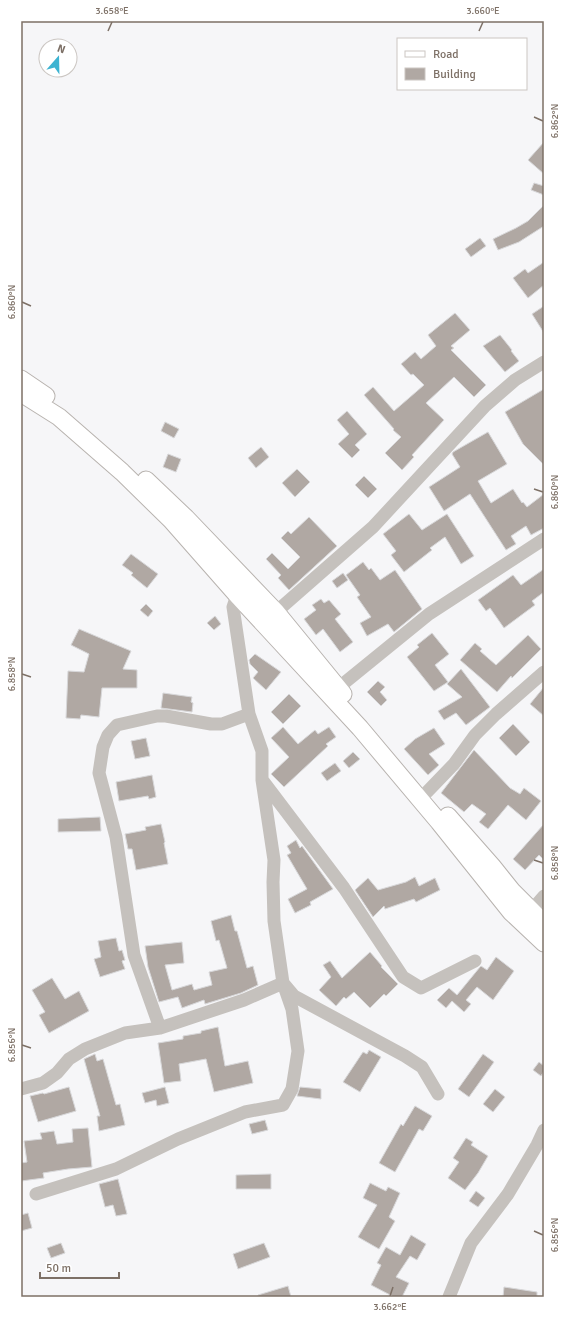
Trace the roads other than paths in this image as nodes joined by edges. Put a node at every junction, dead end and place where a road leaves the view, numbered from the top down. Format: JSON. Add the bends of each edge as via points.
{"nodes":[{"id":1,"x":544,"y":362,"type":"edge"},
{"id":2,"x":21,"y":379,"type":"edge"},
{"id":3,"x":21,"y":394,"type":"edge"},
{"id":4,"x":544,"y":539,"type":"edge"},
{"id":5,"x":237,"y":595,"type":"junction"},
{"id":6,"x":276,"y":612,"type":"junction"},
{"id":7,"x":544,"y":672,"type":"edge"},
{"id":8,"x":338,"y":688,"type":"junction"},
{"id":9,"x":249,"y":714,"type":"junction"},
{"id":10,"x":262,"y":780,"type":"junction"},
{"id":11,"x":427,"y":792,"type":"junction"},
{"id":12,"x":544,"y":896,"type":"edge"},
{"id":13,"x":531,"y":911,"type":"junction"},
{"id":14,"x":544,"y":922,"type":"edge"},
{"id":15,"x":544,"y":943,"type":"edge"},
{"id":16,"x":475,"y":961,"type":"dead end"},
{"id":17,"x":283,"y":983,"type":"junction"},
{"id":18,"x":160,"y":1028,"type":"junction"},
{"id":19,"x":21,"y":1089,"type":"edge"},
{"id":20,"x":438,"y":1094,"type":"dead end"},
{"id":21,"x":544,"y":1130,"type":"edge"},
{"id":22,"x":36,"y":1194,"type":"dead end"},
{"id":23,"x":449,"y":1297,"type":"edge"}],
"edges":[{"from":1,"to":6,"type":"street","via":[[515,380],[485,406],[373,527]]},
{"from":2,"to":6,"type":"main road","via":[[74,417],[156,490]]},
{"from":3,"to":5,"type":"main road","via":[[58,416],[122,472],[171,520]]},
{"from":4,"to":8,"type":"street","via":[[430,614]]},
{"from":5,"to":9,"type":"street","via":[[233,607]]},
{"from":5,"to":15,"type":"main road","via":[[360,728],[511,912]]},
{"from":6,"to":8,"type":"main road"},
{"from":7,"to":11,"type":"street","via":[[475,735],[454,764]]},
{"from":8,"to":11,"type":"main road"},
{"from":9,"to":10,"type":"street","via":[[262,751]]},
{"from":9,"to":18,"type":"street","via":[[222,724],[157,716],[117,725],[108,735],[103,747],[99,773],[116,837],[134,954]]},
{"from":10,"to":16,"type":"street","via":[[344,888],[403,977],[421,988]]},
{"from":10,"to":17,"type":"street","via":[[274,860],[274,921]]},
{"from":11,"to":13,"type":"main road"},
{"from":12,"to":13,"type":"street"},
{"from":13,"to":14,"type":"main road"},
{"from":17,"to":18,"type":"street","via":[[244,1000]]},
{"from":17,"to":20,"type":"street","via":[[294,996],[422,1067]]},
{"from":17,"to":22,"type":"street","via":[[292,1009],[298,1051],[292,1089],[283,1105],[246,1112],[178,1139],[116,1169]]},
{"from":18,"to":19,"type":"street","via":[[125,1033],[85,1049],[69,1059],[57,1073],[43,1083]]},
{"from":21,"to":23,"type":"street","via":[[508,1194],[471,1243]]}]}
